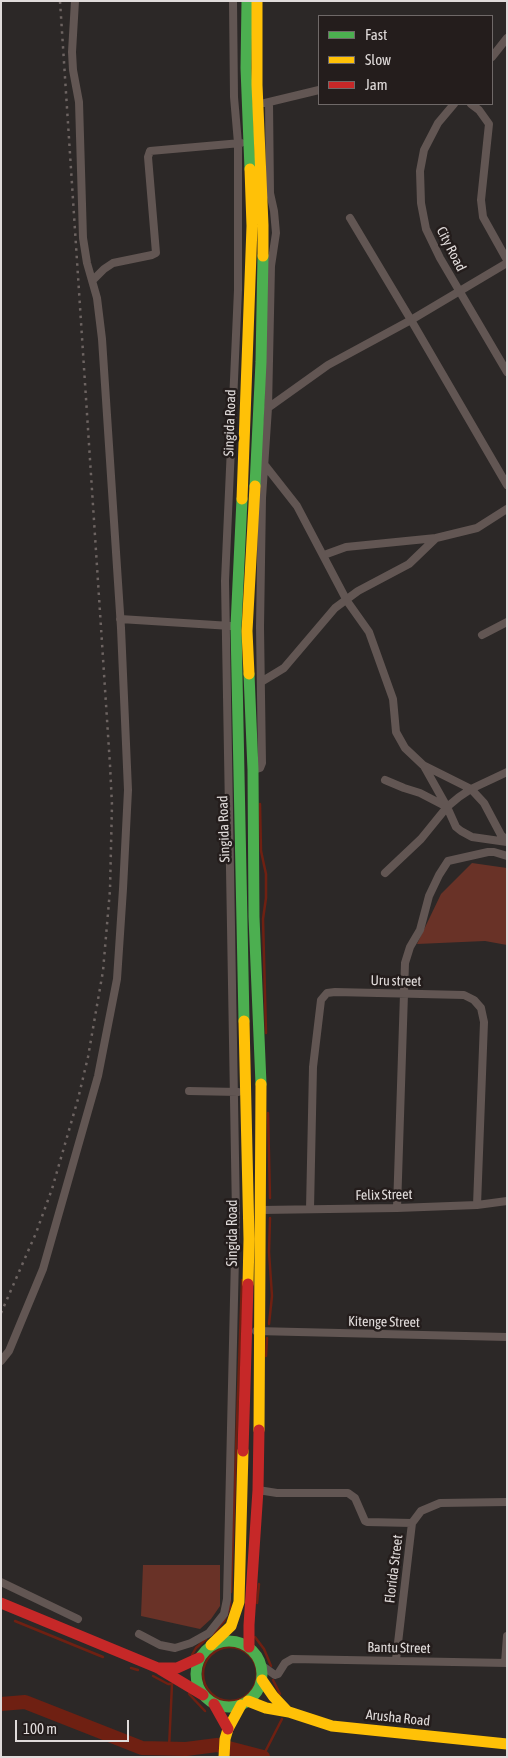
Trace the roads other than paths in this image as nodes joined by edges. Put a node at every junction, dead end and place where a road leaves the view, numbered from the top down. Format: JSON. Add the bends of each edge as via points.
{"nodes":[{"id":1,"x":75,"y":1,"type":"edge"},
{"id":2,"x":233,"y":1,"type":"edge"},
{"id":3,"x":247,"y":1,"type":"edge"},
{"id":4,"x":256,"y":1,"type":"edge"},
{"id":5,"x":507,"y":38,"type":"edge"},
{"id":6,"x":493,"y":56,"type":"edge"},
{"id":7,"x":318,"y":90,"type":"edge"},
{"id":8,"x":263,"y":104,"type":"junction"},
{"id":9,"x":453,"y":105,"type":"edge"},
{"id":10,"x":472,"y":105,"type":"edge"},
{"id":11,"x":243,"y":143,"type":"junction"},
{"id":12,"x":350,"y":218,"type":"dead end"},
{"id":13,"x":507,"y":262,"type":"edge"},
{"id":14,"x":92,"y":280,"type":"junction"},
{"id":15,"x":458,"y":291,"type":"junction"},
{"id":16,"x":411,"y":320,"type":"junction"},
{"id":17,"x":507,"y":372,"type":"edge"},
{"id":18,"x":263,"y":410,"type":"junction"},
{"id":19,"x":246,"y":412,"type":"junction"},
{"id":20,"x":264,"y":464,"type":"junction"},
{"id":21,"x":507,"y":485,"type":"edge"},
{"id":22,"x":507,"y":509,"type":"edge"},
{"id":23,"x":436,"y":538,"type":"junction"},
{"id":24,"x":324,"y":555,"type":"junction"},
{"id":25,"x":347,"y":601,"type":"junction"},
{"id":26,"x":120,"y":619,"type":"junction"},
{"id":27,"x":507,"y":622,"type":"edge"},
{"id":28,"x":231,"y":626,"type":"junction"},
{"id":29,"x":482,"y":635,"type":"dead end"},
{"id":30,"x":261,"y":682,"type":"junction"},
{"id":31,"x":423,"y":765,"type":"junction"},
{"id":32,"x":253,"y":770,"type":"junction"},
{"id":33,"x":507,"y":772,"type":"edge"},
{"id":34,"x":385,"y":780,"type":"dead end"},
{"id":35,"x":471,"y":789,"type":"junction"},
{"id":36,"x":447,"y":807,"type":"junction"},
{"id":37,"x":505,"y":838,"type":"edge"},
{"id":38,"x":507,"y":856,"type":"edge"},
{"id":39,"x":385,"y":873,"type":"dead end"},
{"id":40,"x":403,"y":993,"type":"junction"},
{"id":41,"x":189,"y":1091,"type":"dead end"},
{"id":42,"x":240,"y":1092,"type":"junction"},
{"id":43,"x":507,"y":1201,"type":"edge"},
{"id":44,"x":477,"y":1205,"type":"junction"},
{"id":45,"x":396,"y":1208,"type":"junction"},
{"id":46,"x":310,"y":1209,"type":"junction"},
{"id":47,"x":261,"y":1210,"type":"junction"},
{"id":48,"x":247,"y":1331,"type":"junction"},
{"id":49,"x":260,"y":1331,"type":"junction"},
{"id":50,"x":507,"y":1337,"type":"edge"},
{"id":51,"x":1,"y":1361,"type":"edge"},
{"id":52,"x":258,"y":1490,"type":"junction"},
{"id":53,"x":507,"y":1502,"type":"edge"},
{"id":54,"x":412,"y":1523,"type":"junction"},
{"id":55,"x":1,"y":1582,"type":"edge"},
{"id":56,"x":1,"y":1603,"type":"edge"},
{"id":57,"x":78,"y":1619,"type":"dead end"},
{"id":58,"x":139,"y":1634,"type":"dead end"},
{"id":59,"x":507,"y":1636,"type":"edge"},
{"id":60,"x":211,"y":1645,"type":"junction"},
{"id":61,"x":249,"y":1647,"type":"junction"},
{"id":62,"x":199,"y":1658,"type":"junction"},
{"id":63,"x":396,"y":1660,"type":"junction"},
{"id":64,"x":506,"y":1663,"type":"edge"},
{"id":65,"x":261,"y":1665,"type":"junction"},
{"id":66,"x":158,"y":1668,"type":"junction"},
{"id":67,"x":262,"y":1680,"type":"junction"},
{"id":68,"x":203,"y":1695,"type":"junction"},
{"id":69,"x":245,"y":1703,"type":"junction"},
{"id":70,"x":214,"y":1704,"type":"junction"},
{"id":71,"x":289,"y":1712,"type":"junction"},
{"id":72,"x":226,"y":1734,"type":"junction"},
{"id":73,"x":507,"y":1744,"type":"edge"},
{"id":74,"x":224,"y":1757,"type":"edge"}],
"edges":[{"from":1,"to":14,"type":"street","via":[[72,52],[79,102],[81,215],[84,251]]},
{"from":2,"to":11,"type":"street","via":[[234,82]]},
{"from":3,"to":11,"type":"main road","name":"Singida Road"},
{"from":4,"to":8,"type":"main road","name":"Singida Road"},
{"from":5,"to":6,"type":"street"},
{"from":7,"to":8,"type":"street"},
{"from":8,"to":18,"type":"main road","name":"Singida Road"},
{"from":9,"to":15,"type":"street","name":"City Road","via":[[438,123],[424,150],[420,171],[426,229]]},
{"from":10,"to":13,"type":"street","via":[[489,124],[490,131],[481,200],[482,217]]},
{"from":11,"to":14,"type":"street","via":[[150,151],[156,253],[113,263]]},
{"from":11,"to":19,"type":"main road","name":"Singida Road","via":[[252,226]]},
{"from":11,"to":28,"type":"street","via":[[225,581]]},
{"from":12,"to":16,"type":"street"},
{"from":13,"to":15,"type":"street"},
{"from":14,"to":26,"type":"street","via":[[102,339]]},
{"from":15,"to":16,"type":"street"},
{"from":15,"to":17,"type":"street","name":"City Road"},
{"from":16,"to":18,"type":"street","via":[[328,365]]},
{"from":16,"to":21,"type":"street"},
{"from":18,"to":19,"type":"street"},
{"from":18,"to":20,"type":"street"},
{"from":18,"to":32,"type":"main road","name":"Singida Road","via":[[247,631]]},
{"from":19,"to":28,"type":"main road","name":"Singida Road"},
{"from":20,"to":24,"type":"street","via":[[297,506]]},
{"from":20,"to":30,"type":"street"},
{"from":22,"to":23,"type":"street","via":[[478,528]]},
{"from":23,"to":24,"type":"street","via":[[346,547]]},
{"from":23,"to":25,"type":"street","via":[[409,564]]},
{"from":24,"to":25,"type":"street"},
{"from":25,"to":30,"type":"street","via":[[335,608],[278,674]]},
{"from":25,"to":31,"type":"street","via":[[369,632],[377,651],[393,699],[396,732],[405,748]]},
{"from":26,"to":28,"type":"street"},
{"from":26,"to":51,"type":"street","via":[[128,790],[117,980],[98,1076],[43,1270],[9,1351]]},
{"from":27,"to":29,"type":"street"},
{"from":28,"to":42,"type":"main road","name":"Singida Road","via":[[238,793]]},
{"from":30,"to":32,"type":"street","via":[[262,763],[260,768]]},
{"from":31,"to":35,"type":"street"},
{"from":31,"to":36,"type":"street"},
{"from":32,"to":47,"type":"main road","name":"Singida Road","via":[[254,917],[261,1067]]},
{"from":33,"to":35,"type":"street"},
{"from":34,"to":36,"type":"street"},
{"from":35,"to":36,"type":"street"},
{"from":35,"to":37,"type":"street","via":[[484,803]]},
{"from":36,"to":37,"type":"street","via":[[456,827],[465,834]]},
{"from":36,"to":39,"type":"street","via":[[421,839]]},
{"from":38,"to":40,"type":"street","via":[[488,852],[448,861],[429,896],[420,930],[410,947],[405,963]]},
{"from":40,"to":44,"type":"street","name":"Uru street","via":[[464,995],[481,1008],[484,1022]]},
{"from":40,"to":45,"type":"street"},
{"from":40,"to":46,"type":"street","name":"Uru street","via":[[335,992],[327,993],[321,1000],[313,1067]]},
{"from":41,"to":42,"type":"street"},
{"from":42,"to":48,"type":"main road","name":"Singida Road","via":[[249,1239]]},
{"from":42,"to":58,"type":"street","via":[[227,1599],[224,1614],[209,1633],[191,1642],[175,1648]]},
{"from":43,"to":44,"type":"street","name":"Felix Street"},
{"from":44,"to":45,"type":"street","name":"Felix Street"},
{"from":45,"to":46,"type":"street","name":"Felix Street"},
{"from":46,"to":47,"type":"street","name":"Felix Street"},
{"from":47,"to":49,"type":"main road","name":"Singida Road"},
{"from":48,"to":49,"type":"street","name":"Kitenge Street"},
{"from":48,"to":60,"type":"main road","name":"Singida Road","via":[[239,1602],[231,1626]]},
{"from":49,"to":50,"type":"street","name":"Kitenge Street"},
{"from":49,"to":52,"type":"main road","name":"Singida Road"},
{"from":52,"to":54,"type":"street","via":[[348,1493],[355,1498],[367,1522]]},
{"from":52,"to":61,"type":"main road","name":"Singida Road"},
{"from":53,"to":54,"type":"street","name":"Florida Street","via":[[440,1503],[421,1511]]},
{"from":54,"to":63,"type":"street","name":"Florida Street"},
{"from":55,"to":57,"type":"street"},
{"from":56,"to":66,"type":"main road"},
{"from":59,"to":64,"type":"street"},
{"from":60,"to":61,"type":"main road","via":[[234,1640]]},
{"from":60,"to":62,"type":"main road"},
{"from":61,"to":65,"type":"main road"},
{"from":62,"to":66,"type":"main road","via":[[177,1668]]},
{"from":62,"to":68,"type":"main road","via":[[195,1677]]},
{"from":63,"to":64,"type":"street","name":"Bantu Street"},
{"from":63,"to":65,"type":"street","name":"Bantu Street","via":[[292,1659],[275,1675]]},
{"from":65,"to":67,"type":"main road"},
{"from":66,"to":68,"type":"main road"},
{"from":67,"to":69,"type":"main road"},
{"from":67,"to":71,"type":"main road"},
{"from":68,"to":70,"type":"main road"},
{"from":69,"to":70,"type":"main road","via":[[223,1707]]},
{"from":69,"to":71,"type":"main road","name":"Arusha Road"},
{"from":69,"to":72,"type":"main road"},
{"from":70,"to":72,"type":"main road"},
{"from":71,"to":73,"type":"main road","name":"Arusha Road","via":[[332,1726]]},
{"from":72,"to":74,"type":"main road"}]}
